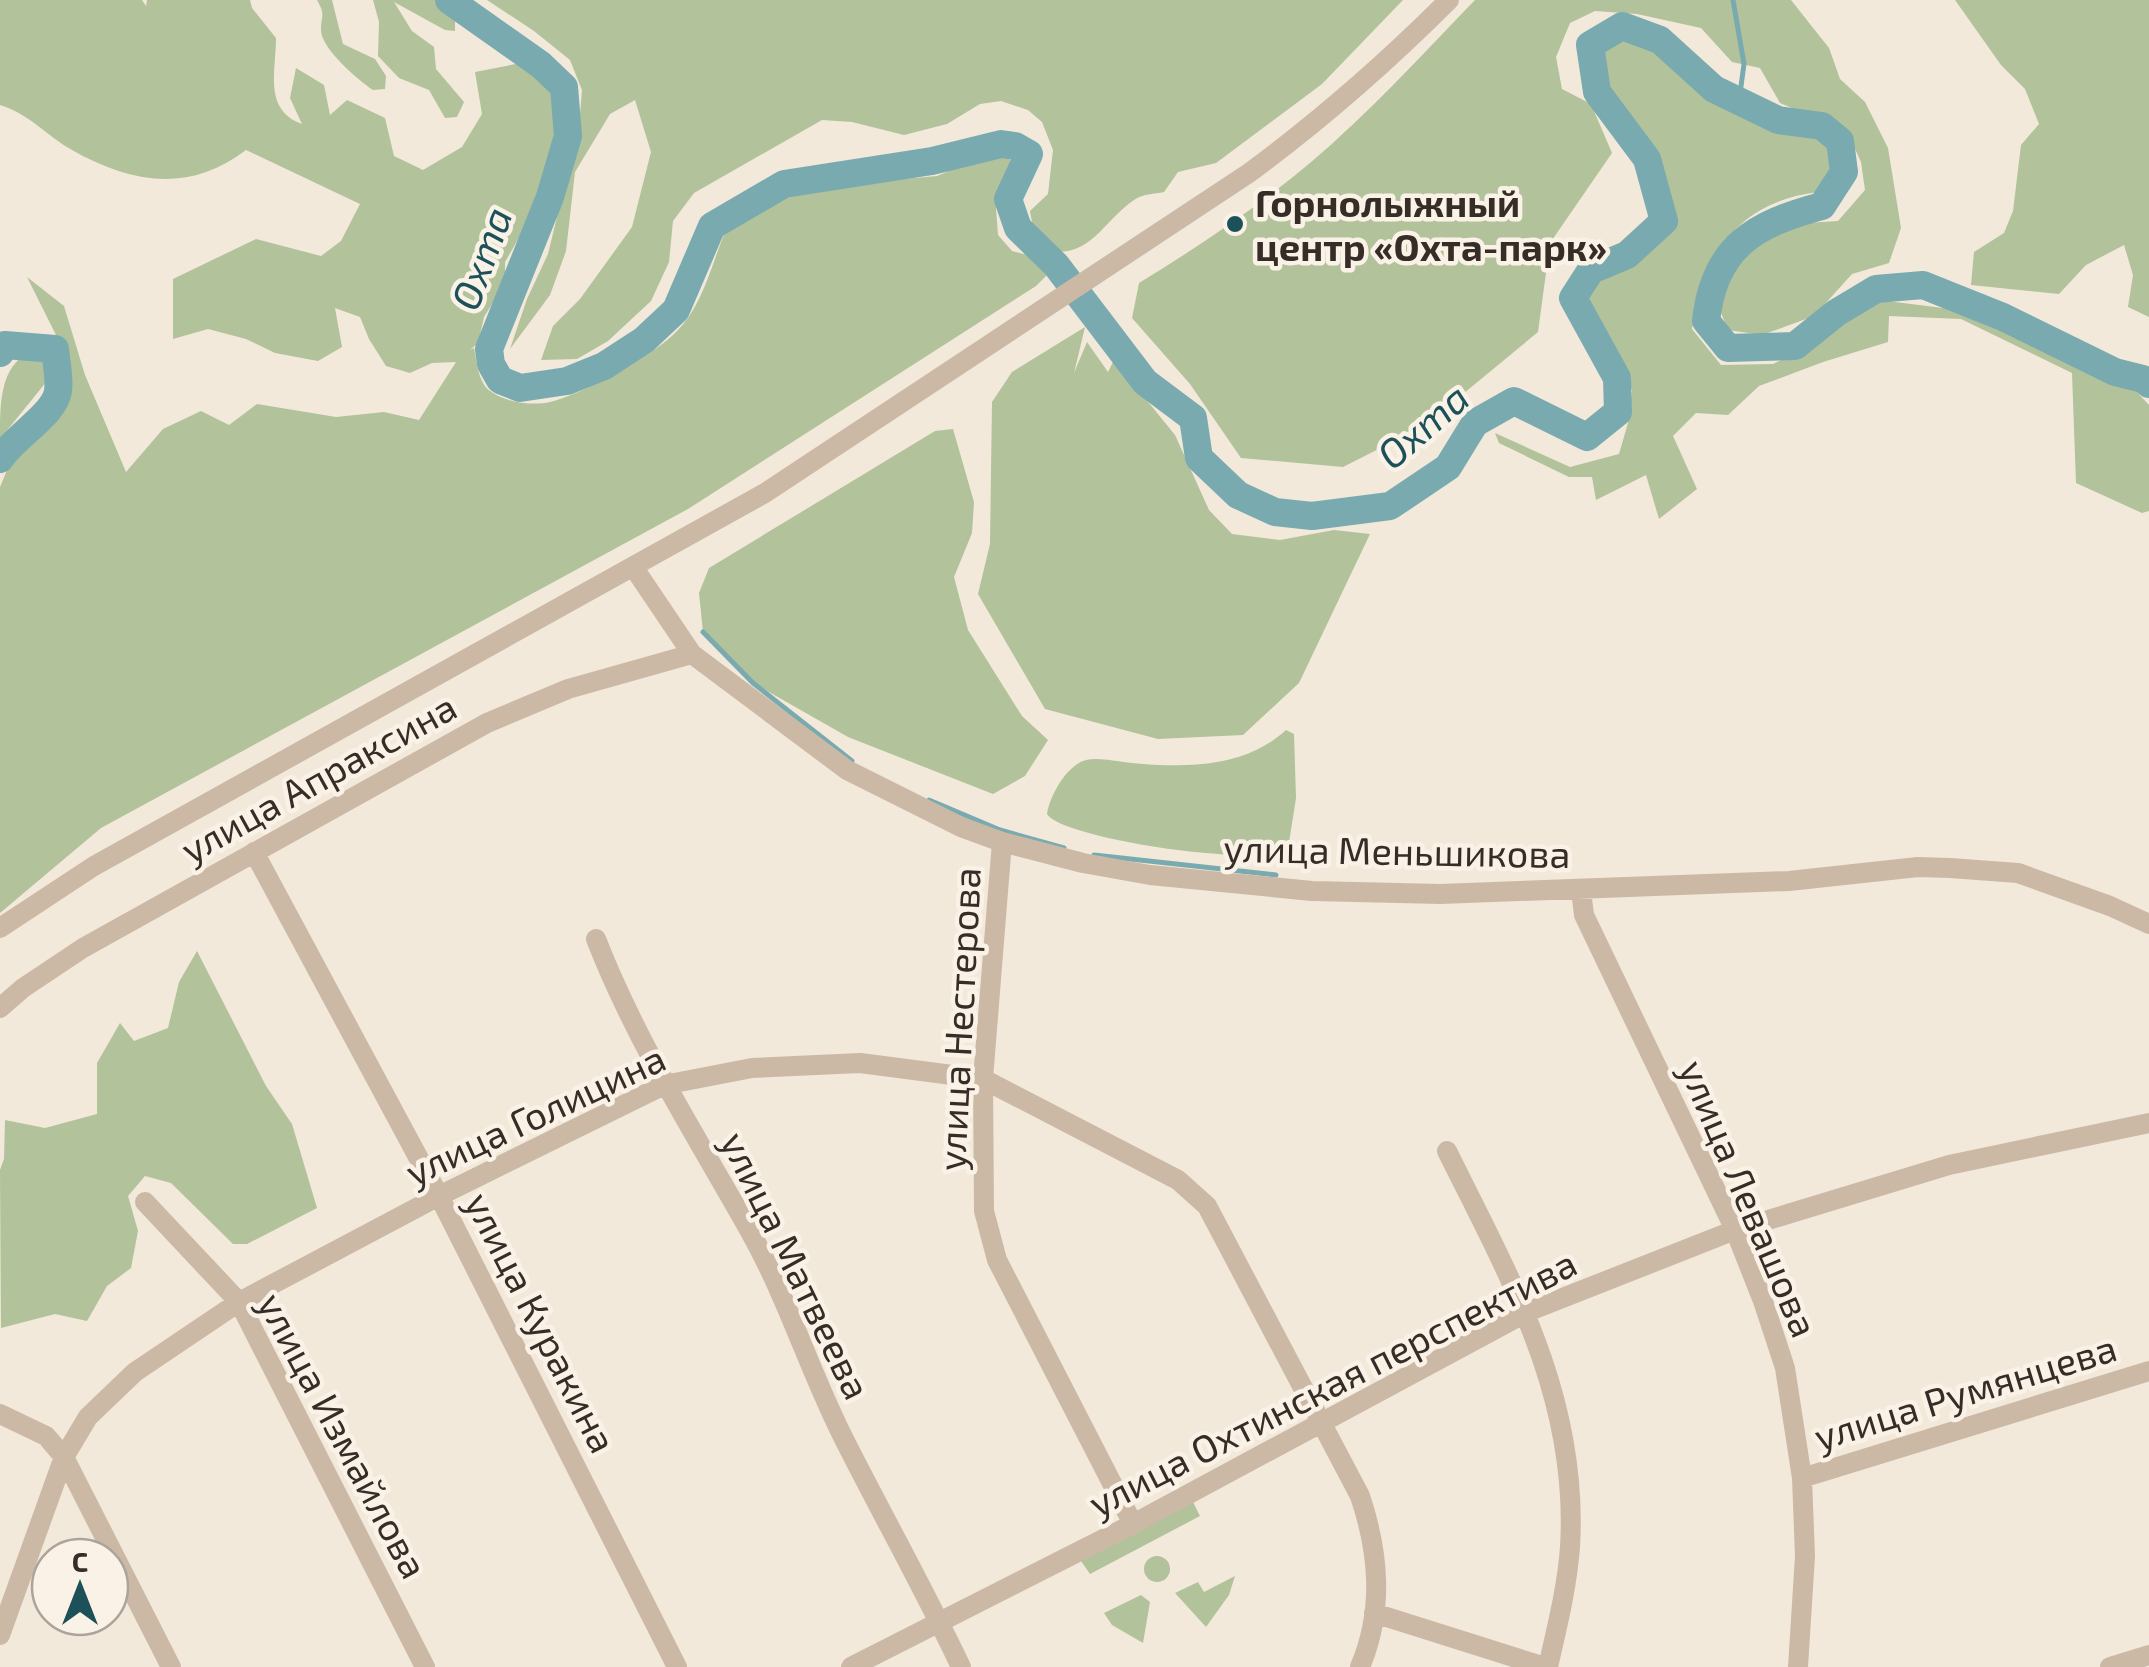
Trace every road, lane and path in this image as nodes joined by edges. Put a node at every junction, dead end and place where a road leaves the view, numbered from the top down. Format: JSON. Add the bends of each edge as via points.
{"nodes":[{"id":1,"x":1449,"y":0,"type":"edge"},
{"id":2,"x":634,"y":568,"type":"junction"},
{"id":3,"x":692,"y":654,"type":"junction"},
{"id":4,"x":1002,"y":842,"type":"junction"},
{"id":5,"x":254,"y":852,"type":"junction"},
{"id":6,"x":1581,"y":890,"type":"junction"},
{"id":7,"x":2149,"y":924,"type":"edge"},
{"id":8,"x":0,"y":928,"type":"edge"},
{"id":9,"x":596,"y":938,"type":"dead end"},
{"id":10,"x":0,"y":1008,"type":"edge"},
{"id":11,"x":983,"y":1078,"type":"junction"},
{"id":12,"x":664,"y":1084,"type":"junction"},
{"id":13,"x":2149,"y":1122,"type":"edge"},
{"id":14,"x":1447,"y":1151,"type":"dead end"},
{"id":15,"x":439,"y":1196,"type":"junction"},
{"id":16,"x":145,"y":1202,"type":"dead end"},
{"id":17,"x":1734,"y":1230,"type":"junction"},
{"id":18,"x":239,"y":1302,"type":"junction"},
{"id":19,"x":1527,"y":1312,"type":"junction"},
{"id":20,"x":2149,"y":1372,"type":"edge"},
{"id":21,"x":0,"y":1414,"type":"edge"},
{"id":22,"x":1322,"y":1423,"type":"junction"},
{"id":23,"x":64,"y":1456,"type":"junction"},
{"id":24,"x":1802,"y":1478,"type":"junction"},
{"id":25,"x":1133,"y":1524,"type":"junction"},
{"id":26,"x":1374,"y":1613,"type":"junction"},
{"id":27,"x":939,"y":1622,"type":"junction"},
{"id":28,"x":0,"y":1634,"type":"edge"},
{"id":29,"x":2149,"y":1655,"type":"edge"},
{"id":30,"x":171,"y":1667,"type":"edge"},
{"id":31,"x":425,"y":1667,"type":"edge"},
{"id":32,"x":677,"y":1667,"type":"edge"},
{"id":33,"x":851,"y":1667,"type":"edge"},
{"id":34,"x":961,"y":1667,"type":"edge"},
{"id":35,"x":1360,"y":1667,"type":"edge"},
{"id":36,"x":1546,"y":1667,"type":"edge"},
{"id":37,"x":1798,"y":1667,"type":"edge"},
{"id":38,"x":2110,"y":1667,"type":"edge"}],
"edges":[{"from":1,"to":2,"type":"street","via":[[1317,124],[1249,173],[765,493]]},
{"from":2,"to":3,"type":"street","name":"улица Меньшикова"},
{"from":2,"to":8,"type":"street","via":[[110,857]]},
{"from":3,"to":4,"type":"street","name":"улица Меньшикова","via":[[847,770]]},
{"from":3,"to":5,"type":"street","name":"улица Апраксина","via":[[568,688],[486,723]]},
{"from":4,"to":6,"type":"street","name":"улица Меньшикова","via":[[1150,874],[1312,891]]},
{"from":4,"to":11,"type":"street","name":"улица Нестерова"},
{"from":5,"to":10,"type":"street","name":"улица Апраксина","via":[[83,948]]},
{"from":5,"to":15,"type":"street","name":"улица Куракина"},
{"from":6,"to":7,"type":"street","name":"улица Меньшикова","via":[[1950,868],[2018,873]]},
{"from":6,"to":17,"type":"street","name":"улица Левашова","via":[[1584,915]]},
{"from":9,"to":12,"type":"street","name":"улица Матвеева"},
{"from":11,"to":12,"type":"street","name":"улица Голицина","via":[[860,1063],[752,1068]]},
{"from":11,"to":22,"type":"street","name":"улица Голицина","via":[[1196,1193]]},
{"from":11,"to":25,"type":"street","name":"улица Нестерова","via":[[984,1211],[998,1260]]},
{"from":12,"to":15,"type":"street","name":"улица Голицина"},
{"from":12,"to":27,"type":"street","name":"улица Матвеева","via":[[767,1265],[845,1441]]},
{"from":13,"to":17,"type":"street","name":"улица Охтинская перспектива","via":[[1949,1165]]},
{"from":14,"to":19,"type":"street"},
{"from":15,"to":18,"type":"street","name":"улица Голицина"},
{"from":15,"to":32,"type":"street","name":"улица Куракина"},
{"from":16,"to":18,"type":"street","name":"улица Измайлова"},
{"from":17,"to":19,"type":"street","name":"улица Охтинская перспектива"},
{"from":17,"to":24,"type":"street","name":"улица Левашова","via":[[1785,1368]]},
{"from":18,"to":23,"type":"street","name":"улица Голицина","via":[[134,1372],[88,1417]]},
{"from":18,"to":31,"type":"street","name":"улица Измайлова"},
{"from":19,"to":22,"type":"street","name":"улица Охтинская перспектива"},
{"from":19,"to":36,"type":"street","via":[[1562,1424],[1571,1484],[1564,1596]]},
{"from":20,"to":24,"type":"street","name":"улица Румянцева"},
{"from":21,"to":23,"type":"street","via":[[46,1436]]},
{"from":22,"to":25,"type":"street","name":"улица Охтинская перспектива"},
{"from":22,"to":26,"type":"street","name":"улица Голицина","via":[[1373,1533]]},
{"from":23,"to":28,"type":"street","name":"улица Голицина"},
{"from":23,"to":30,"type":"street"},
{"from":24,"to":37,"type":"street","name":"улица Левашова"},
{"from":25,"to":27,"type":"street","name":"улица Охтинская перспектива"},
{"from":26,"to":35,"type":"street","name":"улица Голицина"},
{"from":26,"to":36,"type":"street"},
{"from":27,"to":33,"type":"street","name":"улица Охтинская перспектива"},
{"from":27,"to":34,"type":"street","name":"улица Матвеева"},
{"from":29,"to":38,"type":"street"}]}
